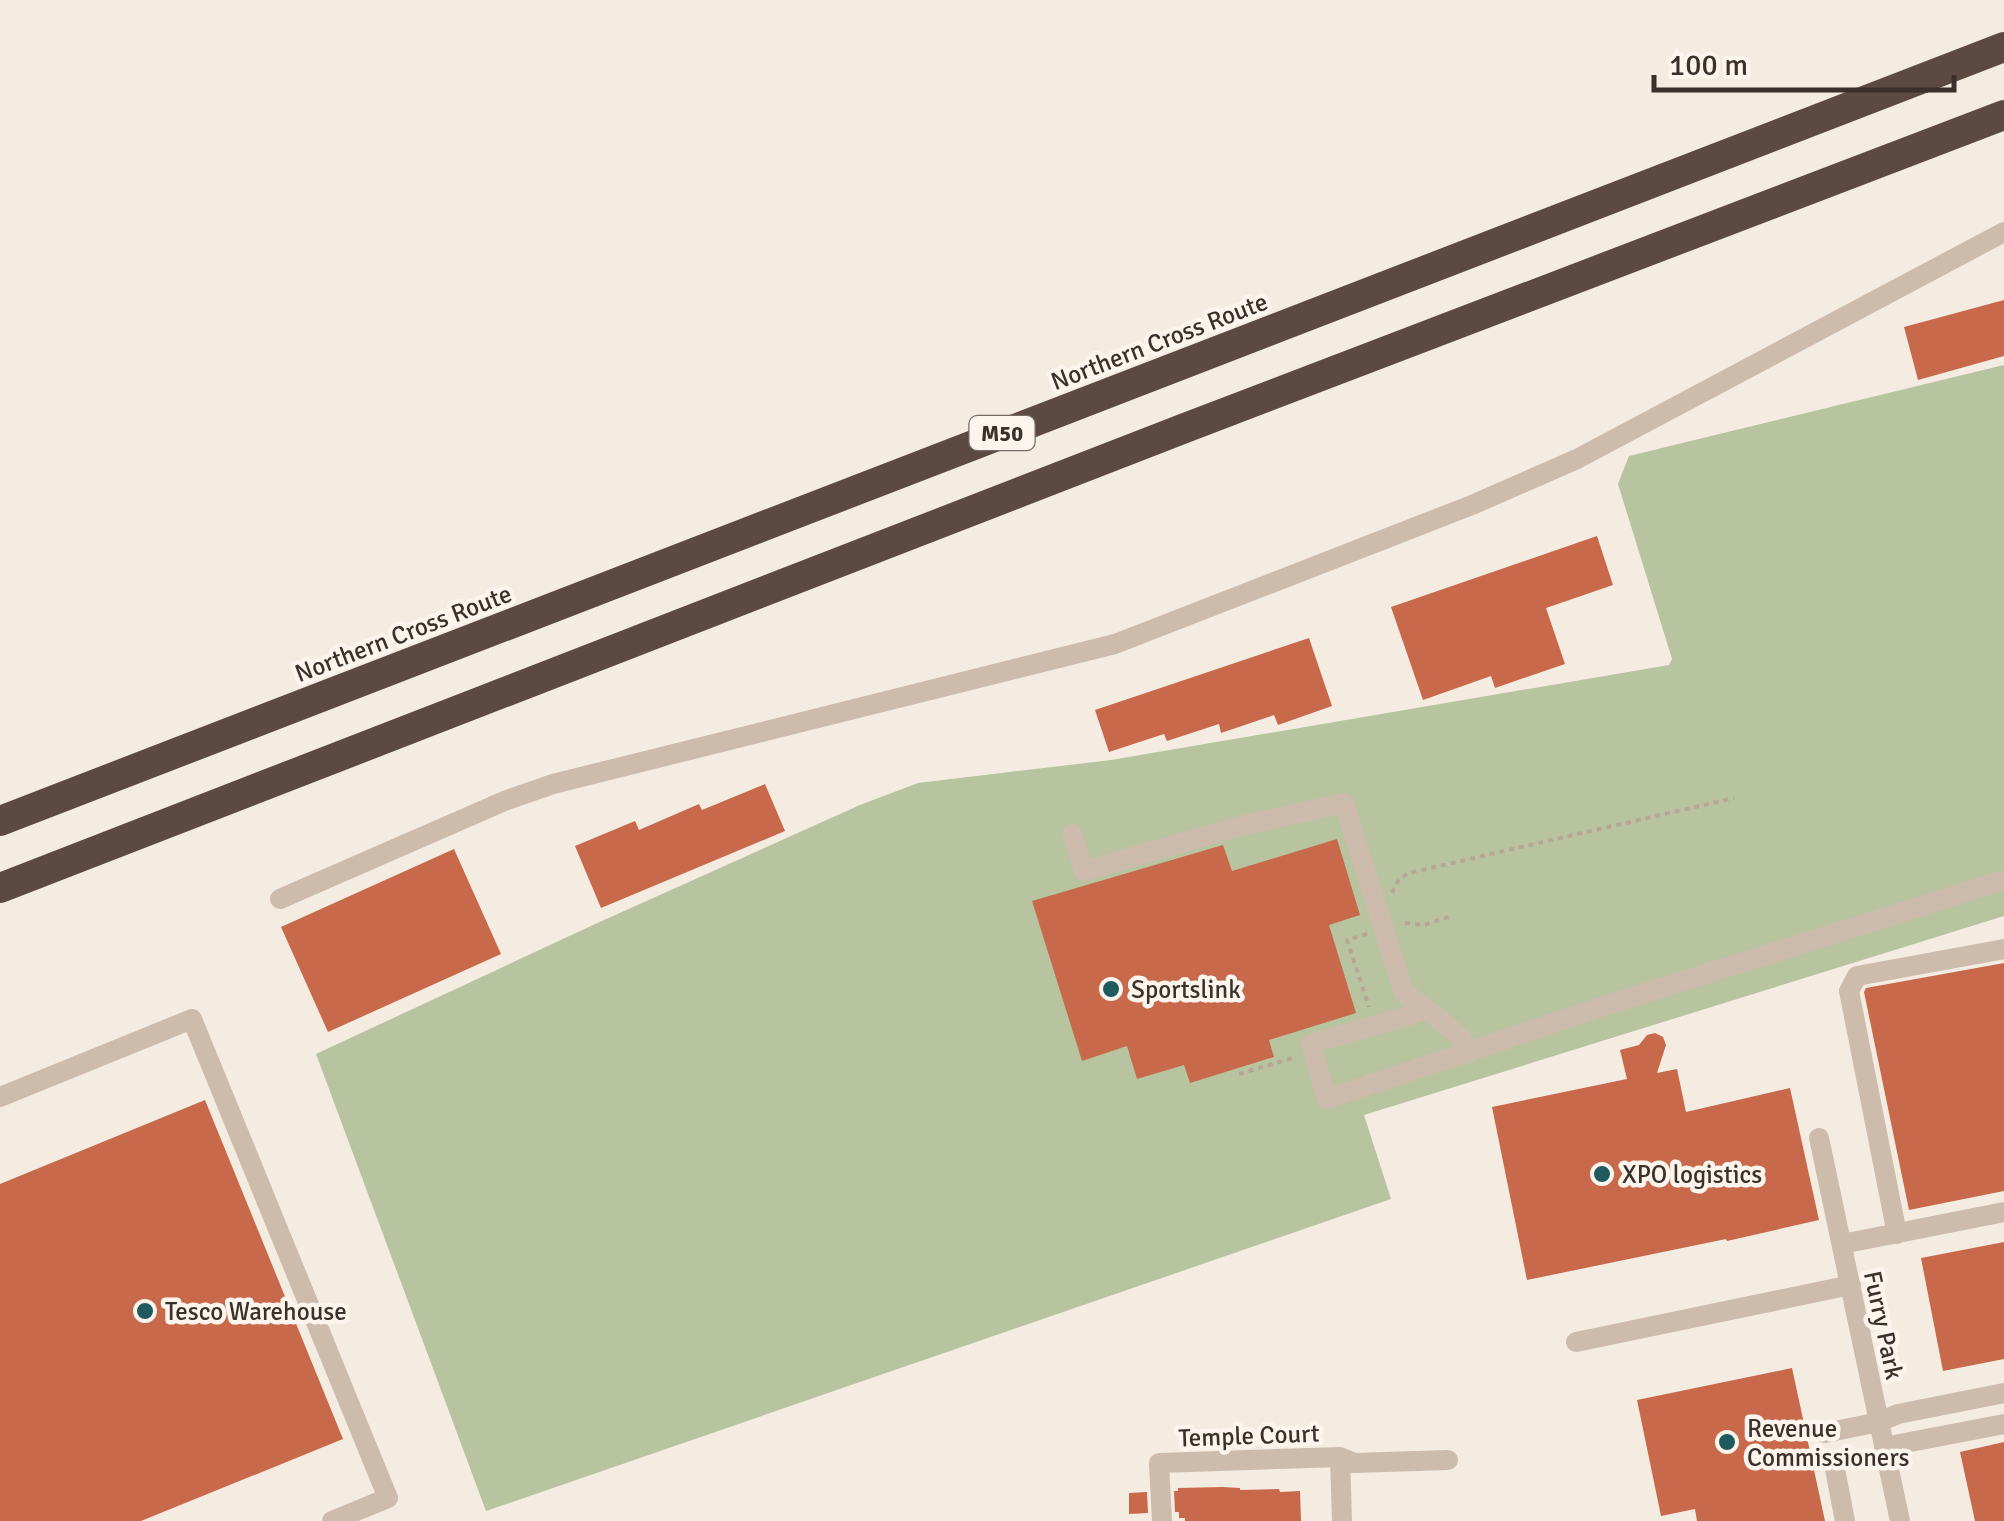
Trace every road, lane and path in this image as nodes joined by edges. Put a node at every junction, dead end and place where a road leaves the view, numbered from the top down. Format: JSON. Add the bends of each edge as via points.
{"nodes":[{"id":1,"x":2004,"y":48,"type":"edge"},
{"id":2,"x":2004,"y":115,"type":"edge"},
{"id":3,"x":2004,"y":232,"type":"edge"},
{"id":4,"x":1734,"y":798,"type":"dead end"},
{"id":5,"x":0,"y":821,"type":"edge"},
{"id":6,"x":1072,"y":834,"type":"dead end"},
{"id":7,"x":2004,"y":880,"type":"edge"},
{"id":8,"x":0,"y":888,"type":"edge"},
{"id":9,"x":280,"y":899,"type":"dead end"},
{"id":10,"x":1388,"y":899,"type":"dead end"},
{"id":11,"x":2004,"y":948,"type":"edge"},
{"id":12,"x":1423,"y":1006,"type":"junction"},
{"id":13,"x":1313,"y":1052,"type":"junction"},
{"id":14,"x":1466,"y":1054,"type":"junction"},
{"id":15,"x":1239,"y":1074,"type":"dead end"},
{"id":16,"x":0,"y":1097,"type":"edge"},
{"id":17,"x":1819,"y":1138,"type":"dead end"},
{"id":18,"x":2004,"y":1212,"type":"edge"},
{"id":19,"x":1897,"y":1234,"type":"junction"},
{"id":20,"x":1842,"y":1244,"type":"junction"},
{"id":21,"x":1850,"y":1285,"type":"junction"},
{"id":22,"x":1576,"y":1342,"type":"dead end"},
{"id":23,"x":2004,"y":1393,"type":"edge"},
{"id":24,"x":1879,"y":1422,"type":"junction"},
{"id":25,"x":2004,"y":1424,"type":"edge"},
{"id":26,"x":1824,"y":1433,"type":"dead end"},
{"id":27,"x":1884,"y":1447,"type":"junction"},
{"id":28,"x":1340,"y":1457,"type":"junction"},
{"id":29,"x":1448,"y":1460,"type":"dead end"},
{"id":30,"x":1835,"y":1469,"type":"dead end"},
{"id":31,"x":355,"y":1516,"type":"edge"},
{"id":32,"x":332,"y":1521,"type":"edge"},
{"id":33,"x":1162,"y":1521,"type":"edge"},
{"id":34,"x":1342,"y":1521,"type":"edge"},
{"id":35,"x":1845,"y":1521,"type":"edge"},
{"id":36,"x":1900,"y":1521,"type":"edge"}],
"edges":[{"from":1,"to":5,"type":"highway","name":"Northern Cross Route","number":"M50"},
{"from":2,"to":8,"type":"highway","number":"M50"},
{"from":3,"to":9,"type":"street","via":[[1577,459],[1116,644],[553,784]]},
{"from":4,"to":10,"type":"path","via":[[1409,873]]},
{"from":6,"to":12,"type":"street","via":[[1084,871],[1344,803],[1404,993]]},
{"from":7,"to":14,"type":"street"},
{"from":11,"to":19,"type":"street","via":[[1857,976],[1849,991]]},
{"from":12,"to":13,"type":"street","via":[[1311,1044]]},
{"from":12,"to":14,"type":"street","via":[[1461,1038]]},
{"from":13,"to":14,"type":"street","via":[[1328,1099]]},
{"from":13,"to":15,"type":"path"},
{"from":16,"to":31,"type":"street","via":[[192,1018],[388,1498]]},
{"from":17,"to":20,"type":"street","name":"Furry Park"},
{"from":18,"to":19,"type":"street"},
{"from":19,"to":20,"type":"street"},
{"from":20,"to":21,"type":"street","name":"Furry Park"},
{"from":21,"to":22,"type":"street"},
{"from":21,"to":24,"type":"street","name":"Furry Park"},
{"from":23,"to":24,"type":"street"},
{"from":24,"to":26,"type":"street"},
{"from":24,"to":27,"type":"street","name":"Furry Park"},
{"from":25,"to":27,"type":"street"},
{"from":27,"to":36,"type":"street","name":"Furry Park"},
{"from":28,"to":29,"type":"street","name":"Temple Court","via":[[1354,1463]]},
{"from":28,"to":33,"type":"street","name":"Temple Court","via":[[1159,1463]]},
{"from":28,"to":34,"type":"street","name":"Temple Court"},
{"from":30,"to":35,"type":"street"},
{"from":31,"to":32,"type":"street"}]}
